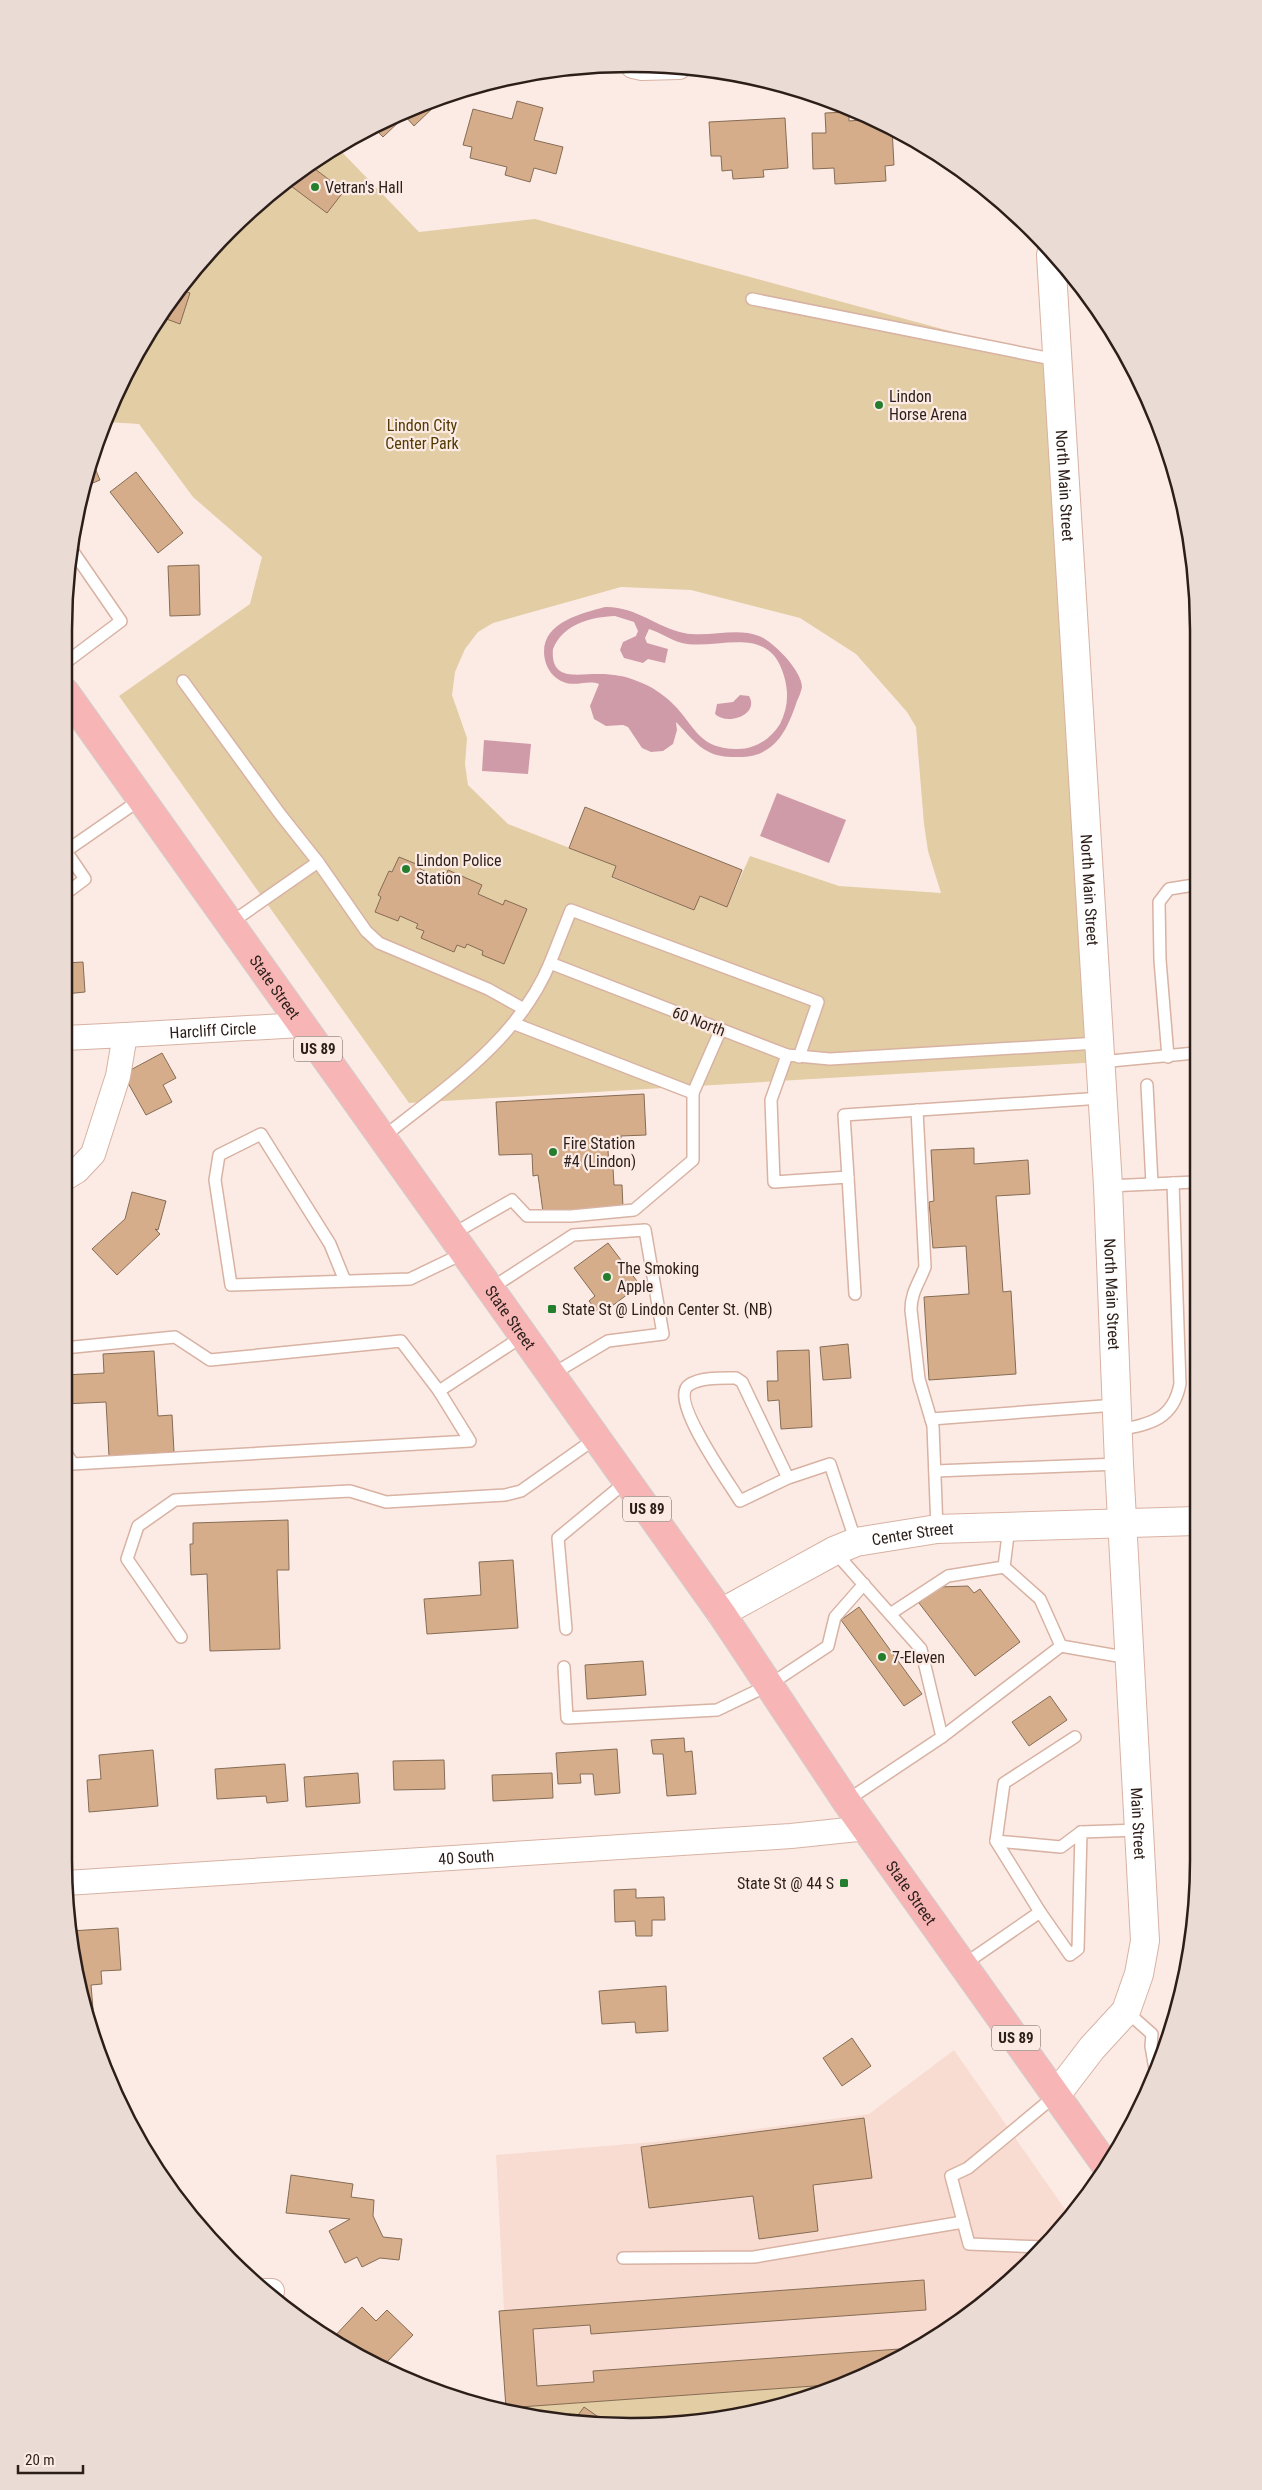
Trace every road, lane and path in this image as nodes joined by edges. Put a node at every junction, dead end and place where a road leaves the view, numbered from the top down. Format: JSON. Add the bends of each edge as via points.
{"nodes":[{"id":1,"x":1051,"y":264,"type":"edge"},
{"id":2,"x":752,"y":299,"type":"dead end"},
{"id":3,"x":1057,"y":360,"type":"junction"},
{"id":4,"x":77,"y":557,"type":"edge"},
{"id":5,"x":72,"y":658,"type":"edge"},
{"id":6,"x":183,"y":681,"type":"dead end"},
{"id":7,"x":72,"y":703,"type":"edge"},
{"id":8,"x":140,"y":799,"type":"junction"},
{"id":9,"x":72,"y":847,"type":"edge"},
{"id":10,"x":72,"y":860,"type":"edge"},
{"id":11,"x":318,"y":862,"type":"junction"},
{"id":12,"x":1190,"y":886,"type":"edge"},
{"id":13,"x":72,"y":889,"type":"edge"},
{"id":14,"x":229,"y":924,"type":"junction"},
{"id":15,"x":550,"y":963,"type":"junction"},
{"id":16,"x":524,"y":1009,"type":"junction"},
{"id":17,"x":515,"y":1024,"type":"junction"},
{"id":18,"x":300,"y":1025,"type":"junction"},
{"id":19,"x":721,"y":1029,"type":"junction"},
{"id":20,"x":125,"y":1035,"type":"junction"},
{"id":21,"x":72,"y":1038,"type":"edge"},
{"id":22,"x":1099,"y":1053,"type":"junction"},
{"id":23,"x":1190,"y":1055,"type":"edge"},
{"id":24,"x":793,"y":1056,"type":"junction"},
{"id":25,"x":1168,"y":1057,"type":"junction"},
{"id":26,"x":1147,"y":1084,"type":"dead end"},
{"id":27,"x":693,"y":1092,"type":"junction"},
{"id":28,"x":1102,"y":1098,"type":"junction"},
{"id":29,"x":917,"y":1110,"type":"junction"},
{"id":30,"x":382,"y":1138,"type":"junction"},
{"id":31,"x":72,"y":1175,"type":"edge"},
{"id":32,"x":848,"y":1177,"type":"junction"},
{"id":33,"x":1190,"y":1182,"type":"edge"},
{"id":34,"x":1173,"y":1183,"type":"junction"},
{"id":35,"x":1152,"y":1184,"type":"junction"},
{"id":36,"x":1108,"y":1186,"type":"junction"},
{"id":37,"x":457,"y":1244,"type":"junction"},
{"id":38,"x":345,"y":1281,"type":"junction"},
{"id":39,"x":490,"y":1289,"type":"junction"},
{"id":40,"x":854,"y":1294,"type":"dead end"},
{"id":41,"x":523,"y":1336,"type":"junction"},
{"id":42,"x":72,"y":1347,"type":"edge"},
{"id":43,"x":551,"y":1375,"type":"junction"},
{"id":44,"x":439,"y":1391,"type":"junction"},
{"id":45,"x":1117,"y":1418,"type":"junction"},
{"id":46,"x":931,"y":1419,"type":"junction"},
{"id":47,"x":596,"y":1438,"type":"junction"},
{"id":48,"x":72,"y":1462,"type":"edge"},
{"id":49,"x":1119,"y":1464,"type":"junction"},
{"id":50,"x":935,"y":1470,"type":"junction"},
{"id":51,"x":788,"y":1478,"type":"junction"},
{"id":52,"x":627,"y":1481,"type":"junction"},
{"id":53,"x":1190,"y":1521,"type":"edge"},
{"id":54,"x":1122,"y":1524,"type":"junction"},
{"id":55,"x":1009,"y":1527,"type":"junction"},
{"id":56,"x":937,"y":1529,"type":"junction"},
{"id":57,"x":845,"y":1546,"type":"junction"},
{"id":58,"x":1004,"y":1567,"type":"junction"},
{"id":59,"x":864,"y":1584,"type":"junction"},
{"id":60,"x":721,"y":1613,"type":"junction"},
{"id":61,"x":890,"y":1614,"type":"junction"},
{"id":62,"x":566,"y":1628,"type":"dead end"},
{"id":63,"x":181,"y":1637,"type":"dead end"},
{"id":64,"x":1061,"y":1646,"type":"junction"},
{"id":65,"x":1129,"y":1658,"type":"junction"},
{"id":66,"x":564,"y":1667,"type":"dead end"},
{"id":67,"x":769,"y":1685,"type":"junction"},
{"id":68,"x":942,"y":1737,"type":"junction"},
{"id":69,"x":1075,"y":1737,"type":"dead end"},
{"id":70,"x":846,"y":1800,"type":"junction"},
{"id":71,"x":867,"y":1828,"type":"junction"},
{"id":72,"x":1139,"y":1830,"type":"junction"},
{"id":73,"x":1081,"y":1832,"type":"junction"},
{"id":74,"x":996,"y":1841,"type":"junction"},
{"id":75,"x":73,"y":1883,"type":"edge"},
{"id":76,"x":1040,"y":1912,"type":"junction"},
{"id":77,"x":963,"y":1965,"type":"junction"},
{"id":78,"x":1126,"y":2011,"type":"junction"},
{"id":79,"x":1153,"y":2057,"type":"edge"},
{"id":80,"x":1056,"y":2096,"type":"junction"},
{"id":81,"x":1101,"y":2159,"type":"edge"},
{"id":82,"x":963,"y":2222,"type":"junction"},
{"id":83,"x":1033,"y":2247,"type":"edge"},
{"id":84,"x":623,"y":2258,"type":"dead end"}],
"edges":[{"from":1,"to":3,"type":"street","name":"North Main Street"},
{"from":2,"to":3,"type":"lane"},
{"from":3,"to":22,"type":"street","name":"North Main Street"},
{"from":4,"to":5,"type":"lane","via":[[121,621]]},
{"from":6,"to":11,"type":"lane"},
{"from":7,"to":8,"type":"main road","name":"State Street","number":"US 89"},
{"from":8,"to":9,"type":"lane"},
{"from":8,"to":14,"type":"main road","name":"State Street","number":"US 89"},
{"from":10,"to":13,"type":"lane","via":[[85,880]]},
{"from":11,"to":14,"type":"lane"},
{"from":11,"to":16,"type":"lane","via":[[366,931],[379,943],[488,989]]},
{"from":12,"to":25,"type":"lane","via":[[1169,890],[1159,902]]},
{"from":14,"to":18,"type":"main road","name":"State Street","number":"US 89"},
{"from":15,"to":16,"type":"lane","via":[[540,988]]},
{"from":15,"to":19,"type":"lane","name":"60 North"},
{"from":15,"to":24,"type":"lane","via":[[571,910],[818,1002]]},
{"from":16,"to":17,"type":"lane"},
{"from":17,"to":27,"type":"lane"},
{"from":17,"to":30,"type":"lane","via":[[497,1044]]},
{"from":18,"to":20,"type":"street","name":"Harcliff Circle"},
{"from":18,"to":30,"type":"main road","name":"State Street","number":"US 89"},
{"from":19,"to":24,"type":"lane","name":"60 North"},
{"from":19,"to":27,"type":"lane"},
{"from":20,"to":21,"type":"street","name":"Harcliff Circle"},
{"from":20,"to":31,"type":"street","via":[[118,1076],[93,1154]]},
{"from":22,"to":24,"type":"lane","name":"60 North","via":[[830,1059]]},
{"from":22,"to":25,"type":"lane","name":"60 North"},
{"from":22,"to":28,"type":"street","name":"North Main Street"},
{"from":23,"to":25,"type":"lane","name":"60 North"},
{"from":24,"to":32,"type":"lane","via":[[771,1100],[774,1182]]},
{"from":26,"to":35,"type":"lane"},
{"from":27,"to":37,"type":"lane","via":[[693,1160],[634,1210],[527,1216],[512,1200]]},
{"from":28,"to":29,"type":"lane"},
{"from":28,"to":36,"type":"street","name":"North Main Street"},
{"from":29,"to":32,"type":"lane","via":[[844,1115]]},
{"from":29,"to":46,"type":"lane","via":[[925,1267],[910,1298],[920,1379]]},
{"from":30,"to":37,"type":"main road","name":"State Street","number":"US 89"},
{"from":32,"to":40,"type":"lane"},
{"from":33,"to":34,"type":"lane"},
{"from":34,"to":35,"type":"lane"},
{"from":34,"to":45,"type":"lane","via":[[1178,1398],[1165,1415],[1146,1425]]},
{"from":35,"to":36,"type":"lane"},
{"from":36,"to":45,"type":"street","name":"North Main Street"},
{"from":37,"to":38,"type":"lane","via":[[410,1279]]},
{"from":37,"to":39,"type":"main road","name":"State Street","number":"US 89"},
{"from":38,"to":38,"type":"lane","via":[[231,1285],[215,1180],[219,1155],[261,1134],[330,1244]]},
{"from":39,"to":41,"type":"main road","name":"State Street","number":"US 89"},
{"from":39,"to":43,"type":"lane","via":[[573,1235],[645,1230],[663,1334],[608,1341]]},
{"from":41,"to":43,"type":"main road","name":"State Street","number":"US 89"},
{"from":41,"to":44,"type":"lane"},
{"from":42,"to":44,"type":"lane","via":[[175,1337],[210,1360],[401,1341]]},
{"from":43,"to":47,"type":"main road","name":"State Street","number":"US 89"},
{"from":44,"to":48,"type":"lane","via":[[470,1441]]},
{"from":45,"to":46,"type":"lane"},
{"from":45,"to":49,"type":"street","name":"North Main Street"},
{"from":46,"to":50,"type":"lane"},
{"from":47,"to":52,"type":"main road","number":"US 89"},
{"from":47,"to":63,"type":"lane","via":[[521,1491],[505,1495],[386,1502],[350,1491],[175,1500],[138,1526],[127,1559]]},
{"from":49,"to":50,"type":"lane"},
{"from":49,"to":54,"type":"street","name":"North Main Street"},
{"from":50,"to":56,"type":"lane"},
{"from":51,"to":51,"type":"lane","via":[[742,1382],[736,1378],[720,1378],[689,1385],[685,1391],[687,1410],[740,1501]]},
{"from":51,"to":57,"type":"lane","via":[[830,1464]]},
{"from":52,"to":60,"type":"main road","number":"US 89"},
{"from":52,"to":62,"type":"lane","via":[[558,1538]]},
{"from":53,"to":54,"type":"street","name":"Center Street"},
{"from":54,"to":55,"type":"street","name":"Center Street"},
{"from":54,"to":65,"type":"street","name":"Main Street"},
{"from":55,"to":56,"type":"street","name":"Center Street"},
{"from":55,"to":58,"type":"lane"},
{"from":56,"to":57,"type":"street","name":"Center Street"},
{"from":57,"to":59,"type":"lane"},
{"from":57,"to":60,"type":"street","name":"Center Street"},
{"from":58,"to":61,"type":"lane","via":[[948,1576]]},
{"from":58,"to":64,"type":"lane","via":[[1040,1599]]},
{"from":59,"to":61,"type":"lane"},
{"from":59,"to":67,"type":"lane","via":[[835,1617],[828,1646]]},
{"from":60,"to":67,"type":"main road","name":"State Street","number":"US 89"},
{"from":61,"to":68,"type":"lane","via":[[921,1649]]},
{"from":64,"to":65,"type":"lane"},
{"from":64,"to":68,"type":"lane"},
{"from":65,"to":72,"type":"street","name":"Main Street"},
{"from":66,"to":67,"type":"lane","via":[[567,1718],[717,1710]]},
{"from":67,"to":70,"type":"main road","name":"State Street","number":"US 89"},
{"from":68,"to":70,"type":"lane"},
{"from":69,"to":74,"type":"lane","via":[[1004,1783]]},
{"from":70,"to":71,"type":"main road","name":"State Street","number":"US 89"},
{"from":71,"to":75,"type":"street","name":"40 South","via":[[791,1836]]},
{"from":71,"to":77,"type":"main road","name":"State Street","number":"US 89"},
{"from":72,"to":73,"type":"lane"},
{"from":72,"to":78,"type":"street","name":"Main Street","via":[[1145,1941],[1139,1974]]},
{"from":73,"to":74,"type":"lane","via":[[1061,1847]]},
{"from":73,"to":76,"type":"lane","via":[[1078,1949],[1070,1955]]},
{"from":74,"to":76,"type":"lane"},
{"from":76,"to":77,"type":"lane"},
{"from":77,"to":80,"type":"main road","name":"State Street","number":"US 89"},
{"from":78,"to":79,"type":"lane","via":[[1152,2034]]},
{"from":78,"to":80,"type":"street","name":"Main Street","via":[[1092,2048]]},
{"from":80,"to":81,"type":"main road","name":"State Street","number":"US 89"},
{"from":80,"to":82,"type":"lane","via":[[968,2168],[951,2176]]},
{"from":82,"to":83,"type":"lane","via":[[969,2244]]},
{"from":82,"to":84,"type":"lane","via":[[754,2257]]}]}
